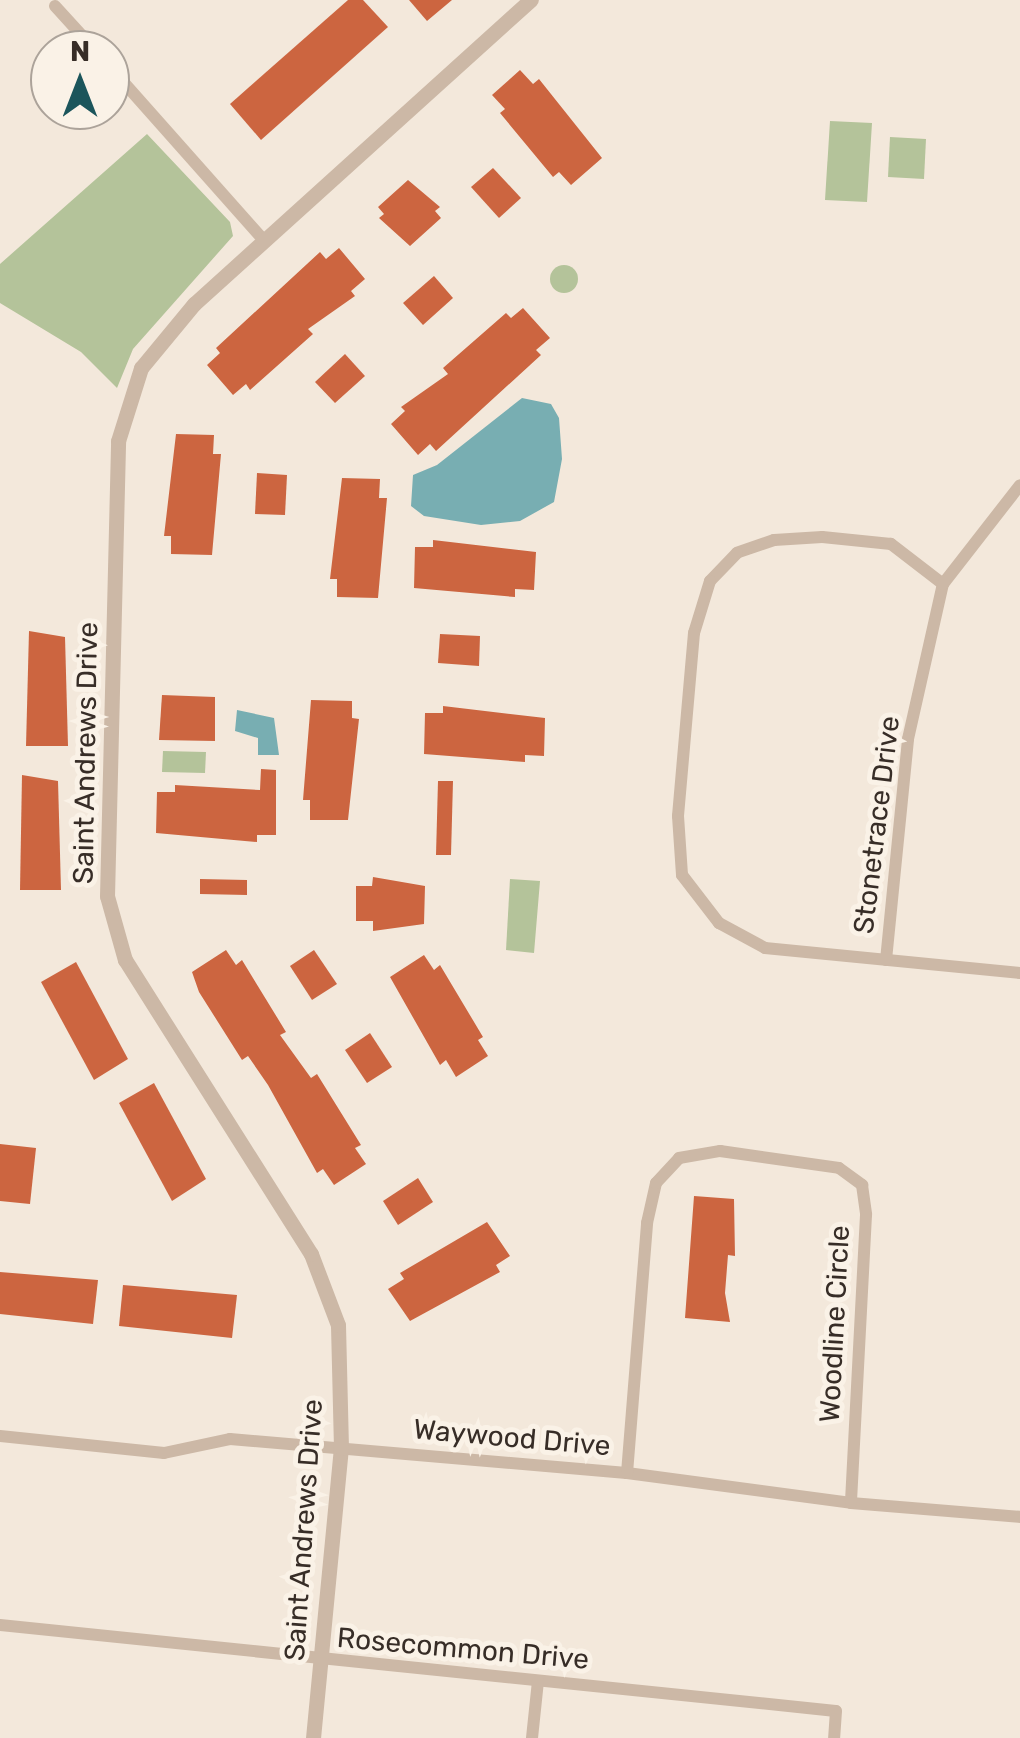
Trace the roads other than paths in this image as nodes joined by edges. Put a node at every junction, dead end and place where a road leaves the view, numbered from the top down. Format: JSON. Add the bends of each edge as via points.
{"nodes":[{"id":1,"x":531,"y":0,"type":"edge"},
{"id":2,"x":55,"y":6,"type":"dead end"},
{"id":3,"x":77,"y":30,"type":"edge"},
{"id":4,"x":130,"y":90,"type":"edge"},
{"id":5,"x":262,"y":238,"type":"junction"},
{"id":6,"x":1020,"y":485,"type":"edge"},
{"id":7,"x":942,"y":584,"type":"junction"},
{"id":8,"x":886,"y":960,"type":"junction"},
{"id":9,"x":1020,"y":973,"type":"edge"},
{"id":10,"x":0,"y":1436,"type":"edge"},
{"id":11,"x":340,"y":1448,"type":"junction"},
{"id":12,"x":628,"y":1472,"type":"junction"},
{"id":13,"x":851,"y":1503,"type":"junction"},
{"id":14,"x":1020,"y":1517,"type":"edge"},
{"id":15,"x":0,"y":1625,"type":"edge"},
{"id":16,"x":320,"y":1661,"type":"junction"},
{"id":17,"x":538,"y":1681,"type":"junction"},
{"id":18,"x":313,"y":1738,"type":"edge"},
{"id":19,"x":532,"y":1738,"type":"edge"},
{"id":20,"x":834,"y":1738,"type":"edge"}],
"edges":[{"from":1,"to":5,"type":"street","name":"Saint Andrews Drive"},
{"from":2,"to":3,"type":"street"},
{"from":4,"to":5,"type":"street"},
{"from":5,"to":11,"type":"street","name":"Saint Andrews Drive","via":[[141,368],[118,440],[107,896],[125,960],[310,1254],[338,1325]]},
{"from":6,"to":7,"type":"street","name":"Stonetrace Drive"},
{"from":7,"to":8,"type":"street","name":"Stonetrace Drive","via":[[908,739]]},
{"from":7,"to":8,"type":"street","via":[[891,544],[774,540],[737,553],[710,581],[694,633],[678,816],[682,875],[719,923],[765,948]]},
{"from":8,"to":9,"type":"street"},
{"from":10,"to":11,"type":"street","name":"Waywood Drive","via":[[164,1453],[230,1439]]},
{"from":11,"to":12,"type":"street","name":"Waywood Drive"},
{"from":11,"to":16,"type":"street","name":"Saint Andrews Drive"},
{"from":12,"to":13,"type":"street","name":"Waywood Drive"},
{"from":12,"to":13,"type":"street","name":"Woodline Circle","via":[[656,1183],[679,1158],[720,1151],[839,1168],[862,1186],[866,1215]]},
{"from":13,"to":14,"type":"street","name":"Waywood Drive"},
{"from":15,"to":16,"type":"street","name":"Rosecommon Drive"},
{"from":16,"to":17,"type":"street","name":"Rosecommon Drive"},
{"from":16,"to":18,"type":"street","name":"Saint Andrews Drive"},
{"from":17,"to":19,"type":"street"},
{"from":17,"to":20,"type":"street","name":"Rosecommon Drive","via":[[836,1711]]}]}
